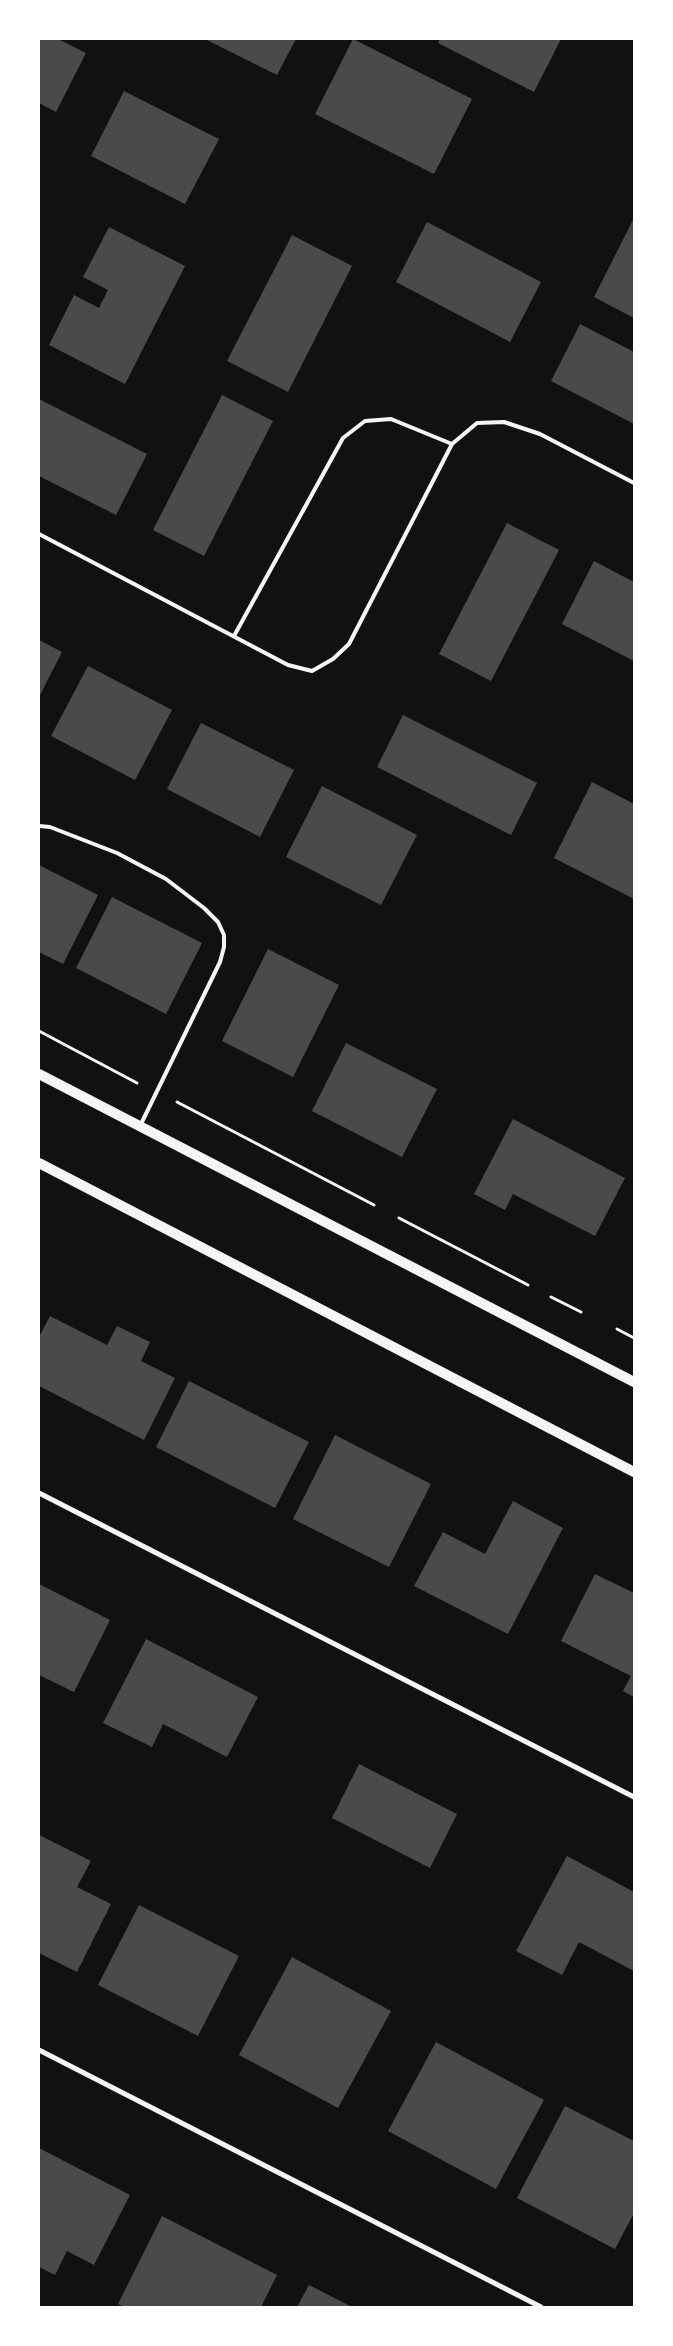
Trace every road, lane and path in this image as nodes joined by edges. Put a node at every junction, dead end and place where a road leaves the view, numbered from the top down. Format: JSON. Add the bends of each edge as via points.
{"nodes":[{"id":1,"x":452,"y":444,"type":"junction"},
{"id":2,"x":634,"y":483,"type":"edge"},
{"id":3,"x":39,"y":534,"type":"edge"},
{"id":4,"x":234,"y":636,"type":"junction"},
{"id":5,"x":39,"y":826,"type":"edge"},
{"id":6,"x":39,"y":1032,"type":"edge"},
{"id":7,"x":39,"y":1074,"type":"edge"},
{"id":8,"x":138,"y":1083,"type":"dead end"},
{"id":9,"x":171,"y":1099,"type":"dead end"},
{"id":10,"x":140,"y":1126,"type":"junction"},
{"id":11,"x":39,"y":1163,"type":"edge"},
{"id":12,"x":374,"y":1205,"type":"dead end"},
{"id":13,"x":399,"y":1218,"type":"dead end"},
{"id":14,"x":528,"y":1285,"type":"dead end"},
{"id":15,"x":551,"y":1297,"type":"dead end"},
{"id":16,"x":581,"y":1312,"type":"dead end"},
{"id":17,"x":617,"y":1329,"type":"dead end"},
{"id":18,"x":634,"y":1338,"type":"edge"},
{"id":19,"x":634,"y":1382,"type":"edge"},
{"id":20,"x":634,"y":1472,"type":"edge"},
{"id":21,"x":39,"y":1493,"type":"edge"},
{"id":22,"x":634,"y":1797,"type":"edge"},
{"id":23,"x":39,"y":2050,"type":"edge"},
{"id":24,"x":541,"y":2307,"type":"edge"}],
"edges":[{"from":1,"to":2,"type":"lane","via":[[477,423],[504,422],[540,434]]},
{"from":1,"to":4,"type":"lane","via":[[391,419],[365,421],[343,438]]},
{"from":1,"to":4,"type":"lane","via":[[349,644],[333,659],[312,671],[288,664]]},
{"from":3,"to":4,"type":"lane"},
{"from":5,"to":10,"type":"lane","via":[[50,827],[117,853],[166,879],[204,908],[218,922],[224,934],[220,962]]},
{"from":6,"to":8,"type":"path"},
{"from":7,"to":10,"type":"main road"},
{"from":9,"to":12,"type":"path"},
{"from":10,"to":19,"type":"main road"},
{"from":11,"to":20,"type":"main road"},
{"from":13,"to":14,"type":"path"},
{"from":15,"to":16,"type":"path"},
{"from":17,"to":18,"type":"path"},
{"from":21,"to":22,"type":"street"},
{"from":23,"to":24,"type":"street"}]}
